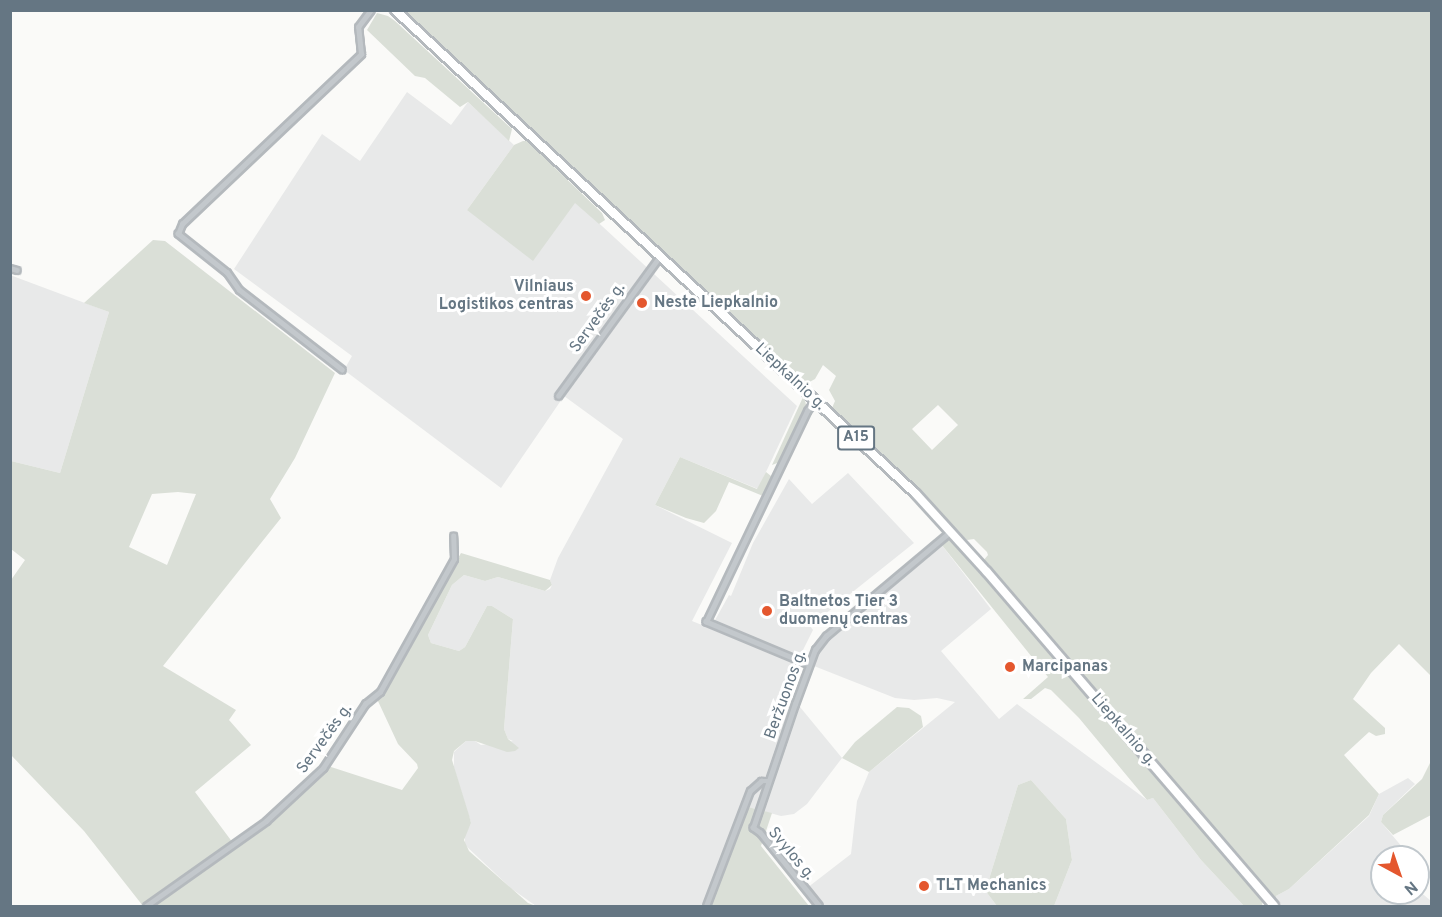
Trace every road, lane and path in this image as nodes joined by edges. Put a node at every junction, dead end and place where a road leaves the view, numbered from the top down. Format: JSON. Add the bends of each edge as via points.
{"nodes":[{"id":1,"x":371,"y":10,"type":"edge"},
{"id":2,"x":395,"y":10,"type":"edge"},
{"id":3,"x":660,"y":256,"type":"junction"},
{"id":4,"x":10,"y":268,"type":"edge"},
{"id":5,"x":17,"y":270,"type":"dead end"},
{"id":6,"x":342,"y":370,"type":"dead end"},
{"id":7,"x":558,"y":396,"type":"dead end"},
{"id":8,"x":815,"y":400,"type":"junction"},
{"id":9,"x":951,"y":531,"type":"junction"},
{"id":10,"x":453,"y":536,"type":"dead end"},
{"id":11,"x":810,"y":665,"type":"junction"},
{"id":12,"x":768,"y":781,"type":"junction"},
{"id":13,"x":147,"y":905,"type":"edge"},
{"id":14,"x":1270,"y":905,"type":"edge"},
{"id":15,"x":706,"y":906,"type":"edge"},
{"id":16,"x":819,"y":906,"type":"edge"}],
"edges":[{"from":1,"to":6,"type":"street","via":[[358,27],[361,54],[182,224],[178,234],[227,273],[239,290]]},
{"from":2,"to":3,"type":"highway","name":"Liepkalnio g.","number":"A15"},
{"from":3,"to":7,"type":"street","name":"Servečės g."},
{"from":3,"to":8,"type":"highway","name":"Liepkalnio g.","number":"A15"},
{"from":4,"to":5,"type":"street"},
{"from":8,"to":9,"type":"highway","name":"Liepkalnio g.","number":"A15"},
{"from":8,"to":11,"type":"street","via":[[706,622]]},
{"from":9,"to":11,"type":"street","name":"Beržuonos g.","via":[[826,636]]},
{"from":9,"to":14,"type":"highway","name":"Liepkalnio g.","number":"A15"},
{"from":10,"to":13,"type":"street","name":"Servečės g.","via":[[454,559],[380,692],[365,704],[323,768],[266,821]]},
{"from":11,"to":12,"type":"street","name":"Beržuonos g."},
{"from":12,"to":15,"type":"street","via":[[761,781],[750,791]]},
{"from":12,"to":16,"type":"street","name":"Svylos g.","via":[[753,828]]}]}
